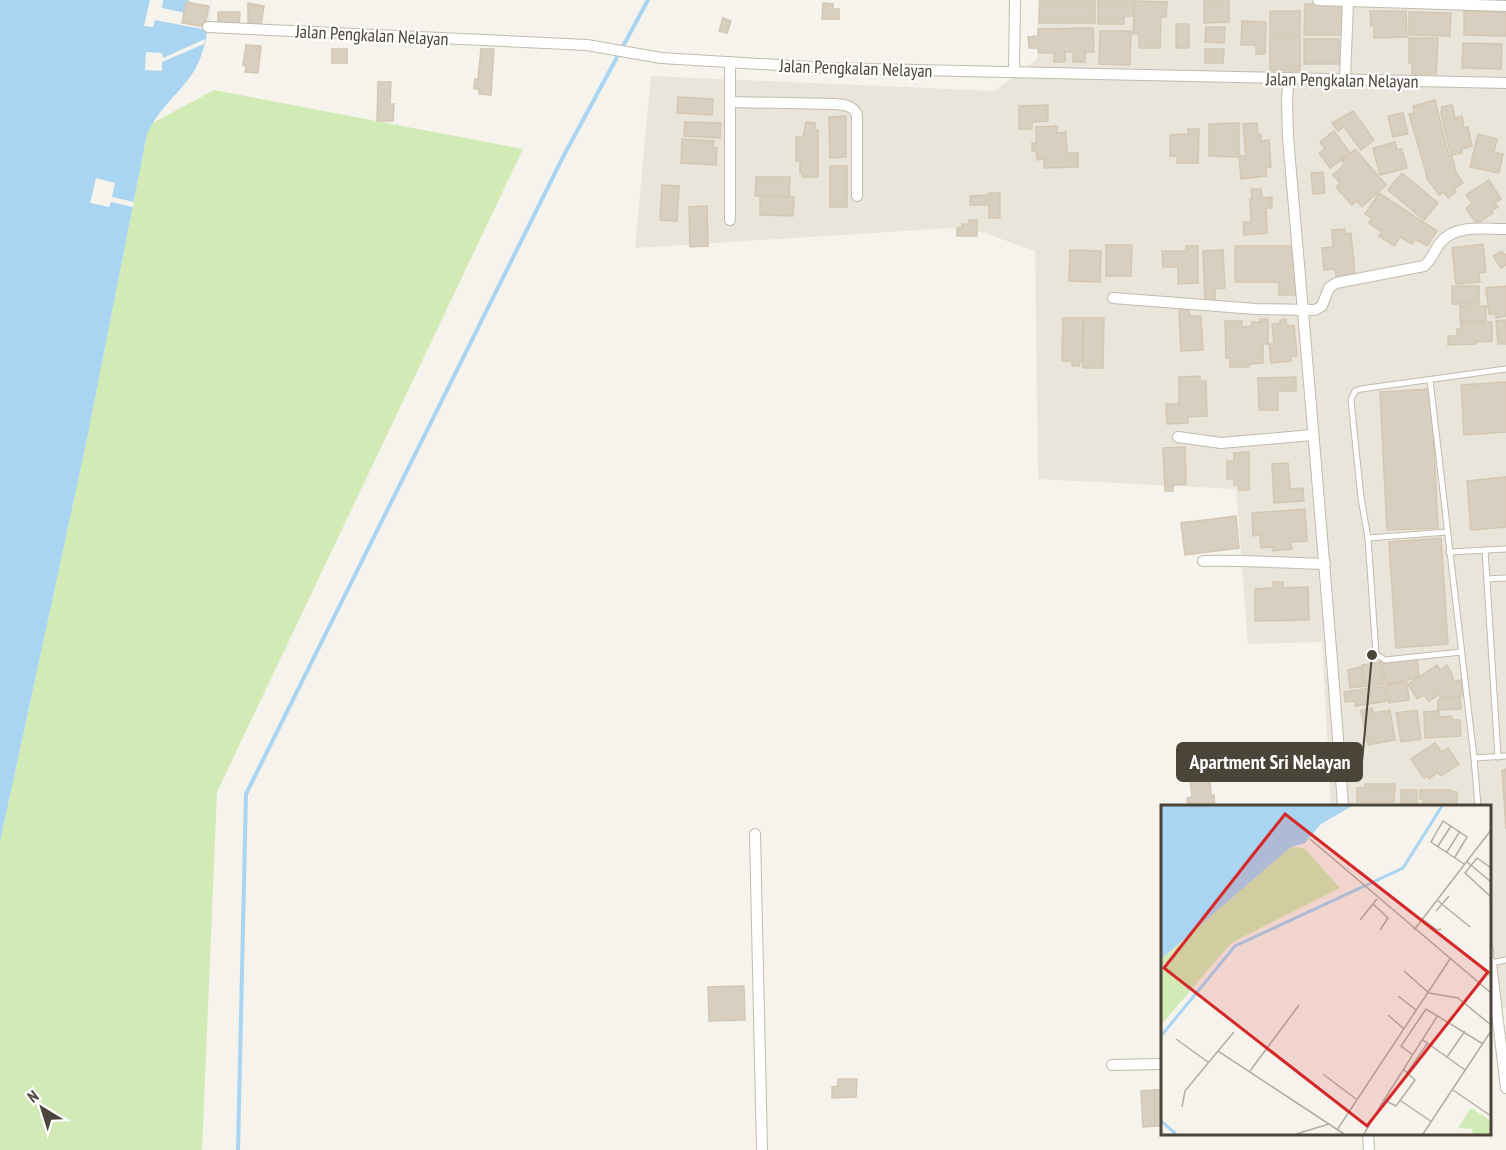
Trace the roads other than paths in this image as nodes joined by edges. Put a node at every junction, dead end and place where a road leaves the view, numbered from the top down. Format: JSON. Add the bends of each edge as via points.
{"nodes":[{"id":1,"x":1014,"y":0,"type":"edge"},
{"id":2,"x":1318,"y":0,"type":"edge"},
{"id":3,"x":1348,"y":1,"type":"edge"},
{"id":4,"x":1506,"y":6,"type":"edge"},
{"id":5,"x":208,"y":27,"type":"dead end"},
{"id":6,"x":730,"y":62,"type":"junction"},
{"id":7,"x":1014,"y":72,"type":"junction"},
{"id":8,"x":1289,"y":78,"type":"junction"},
{"id":9,"x":1345,"y":79,"type":"junction"},
{"id":10,"x":1506,"y":83,"type":"edge"},
{"id":11,"x":730,"y":102,"type":"junction"},
{"id":12,"x":857,"y":196,"type":"dead end"},
{"id":13,"x":730,"y":220,"type":"dead end"},
{"id":14,"x":1506,"y":229,"type":"edge"},
{"id":15,"x":1113,"y":298,"type":"dead end"},
{"id":16,"x":1302,"y":310,"type":"junction"},
{"id":17,"x":1506,"y":369,"type":"edge"},
{"id":18,"x":1430,"y":380,"type":"junction"},
{"id":19,"x":1312,"y":435,"type":"junction"},
{"id":20,"x":1178,"y":437,"type":"dead end"},
{"id":21,"x":1447,"y":532,"type":"junction"},
{"id":22,"x":1368,"y":538,"type":"junction"},
{"id":23,"x":1506,"y":549,"type":"edge"},
{"id":24,"x":1485,"y":550,"type":"junction"},
{"id":25,"x":1449,"y":552,"type":"junction"},
{"id":26,"x":1203,"y":561,"type":"dead end"},
{"id":27,"x":1325,"y":564,"type":"junction"},
{"id":28,"x":1506,"y":578,"type":"edge"},
{"id":29,"x":1486,"y":579,"type":"junction"},
{"id":30,"x":1461,"y":652,"type":"junction"},
{"id":31,"x":1506,"y":756,"type":"edge"},
{"id":32,"x":1498,"y":757,"type":"junction"},
{"id":33,"x":1474,"y":758,"type":"junction"},
{"id":34,"x":1343,"y":805,"type":"edge"},
{"id":35,"x":1478,"y":805,"type":"edge"},
{"id":36,"x":755,"y":834,"type":"dead end"},
{"id":37,"x":1506,"y":960,"type":"edge"},
{"id":38,"x":1491,"y":963,"type":"edge"},
{"id":39,"x":1161,"y":1064,"type":"edge"},
{"id":40,"x":1112,"y":1065,"type":"dead end"},
{"id":41,"x":1506,"y":1088,"type":"edge"},
{"id":42,"x":1368,"y":1135,"type":"edge"},
{"id":43,"x":762,"y":1150,"type":"edge"},
{"id":44,"x":1369,"y":1150,"type":"edge"}],
"edges":[{"from":1,"to":7,"type":"street"},
{"from":2,"to":3,"type":"street"},
{"from":3,"to":4,"type":"street"},
{"from":3,"to":9,"type":"street"},
{"from":5,"to":6,"type":"street","name":"Jalan Pengkalan Nelayan","via":[[587,45],[661,58]]},
{"from":6,"to":7,"type":"street","name":"Jalan Pengkalan Nelayan"},
{"from":6,"to":11,"type":"street"},
{"from":7,"to":8,"type":"street","name":"Jalan Pengkalan Nelayan"},
{"from":8,"to":9,"type":"street","name":"Jalan Pengkalan Nelayan"},
{"from":8,"to":16,"type":"street","via":[[1287,119]]},
{"from":9,"to":10,"type":"street","name":"Jalan Pengkalan Nelayan"},
{"from":11,"to":12,"type":"street","via":[[835,104],[854,109]]},
{"from":11,"to":13,"type":"street"},
{"from":14,"to":16,"type":"street","via":[[1456,232],[1444,238],[1424,266],[1336,283],[1319,308]]},
{"from":15,"to":16,"type":"street"},
{"from":16,"to":19,"type":"street"},
{"from":17,"to":18,"type":"lane"},
{"from":18,"to":21,"type":"lane"},
{"from":18,"to":22,"type":"lane","via":[[1361,388],[1351,397]]},
{"from":19,"to":20,"type":"street","via":[[1221,443]]},
{"from":19,"to":27,"type":"street"},
{"from":21,"to":22,"type":"lane"},
{"from":21,"to":25,"type":"lane"},
{"from":22,"to":30,"type":"lane","via":[[1377,656],[1385,660]]},
{"from":23,"to":24,"type":"lane"},
{"from":24,"to":25,"type":"lane"},
{"from":24,"to":29,"type":"lane"},
{"from":25,"to":30,"type":"lane"},
{"from":26,"to":27,"type":"street"},
{"from":27,"to":34,"type":"street"},
{"from":28,"to":29,"type":"lane"},
{"from":29,"to":32,"type":"lane"},
{"from":30,"to":33,"type":"lane"},
{"from":31,"to":32,"type":"lane"},
{"from":32,"to":33,"type":"lane"},
{"from":33,"to":35,"type":"lane"},
{"from":36,"to":43,"type":"street"},
{"from":37,"to":38,"type":"lane"},
{"from":38,"to":41,"type":"street"},
{"from":39,"to":40,"type":"street"},
{"from":42,"to":44,"type":"street"}]}
